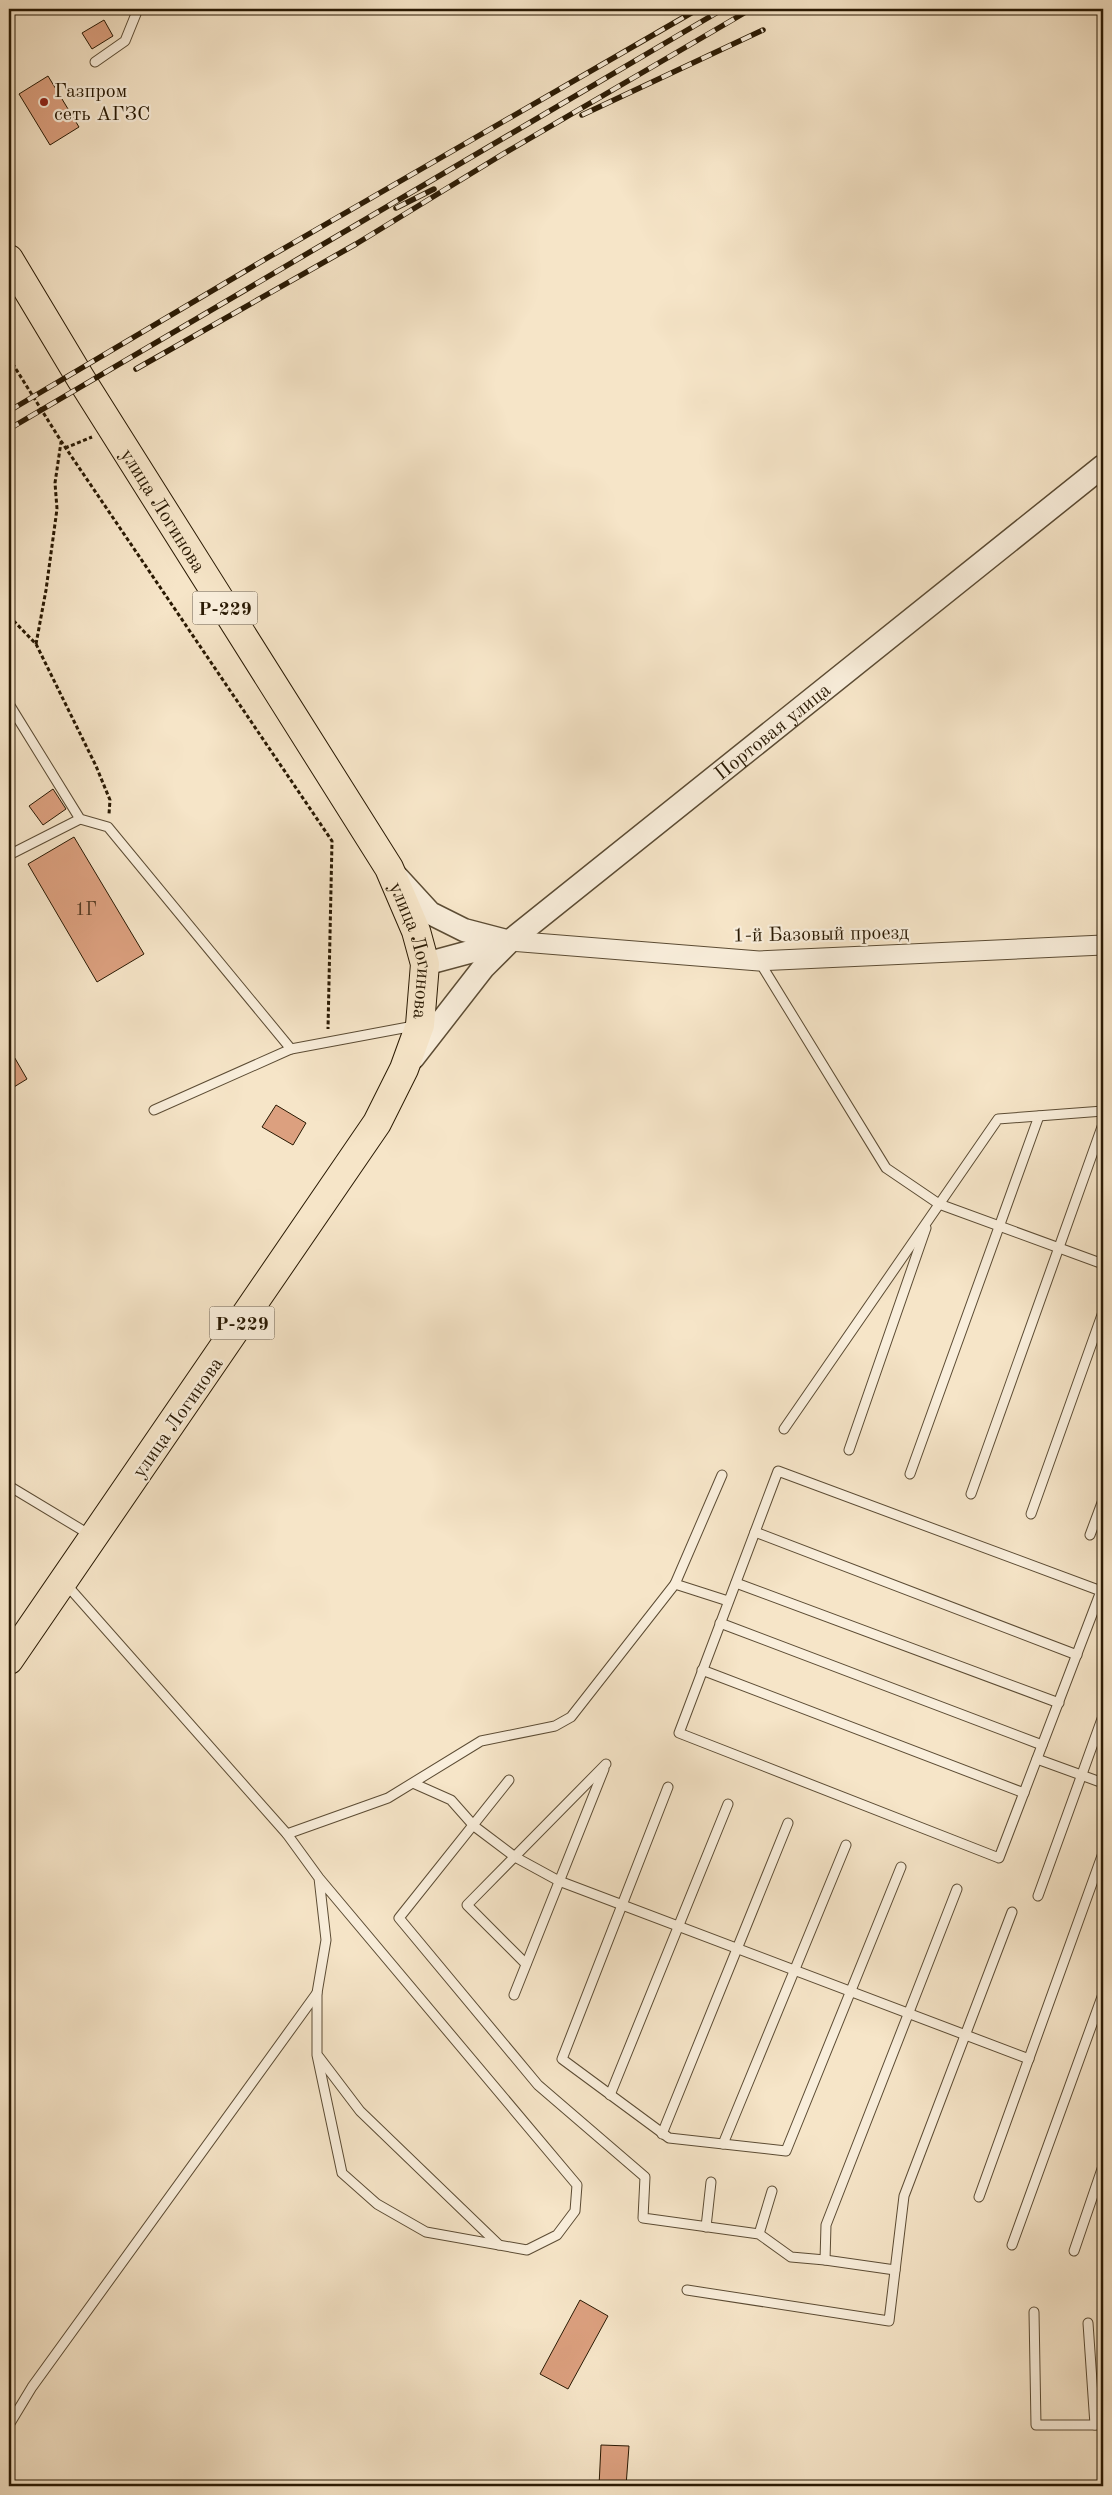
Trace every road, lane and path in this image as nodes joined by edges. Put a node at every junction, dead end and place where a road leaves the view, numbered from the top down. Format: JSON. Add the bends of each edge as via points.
{"nodes":[{"id":1,"x":138,"y":9,"type":"edge"},
{"id":2,"x":95,"y":62,"type":"dead end"},
{"id":3,"x":9,"y":259,"type":"edge"},
{"id":4,"x":9,"y":358,"type":"edge"},
{"id":5,"x":96,"y":436,"type":"dead end"},
{"id":6,"x":60,"y":442,"type":"junction"},
{"id":7,"x":65,"y":448,"type":"junction"},
{"id":8,"x":1103,"y":466,"type":"edge"},
{"id":9,"x":9,"y":616,"type":"edge"},
{"id":10,"x":36,"y":644,"type":"junction"},
{"id":11,"x":9,"y":704,"type":"edge"},
{"id":12,"x":80,"y":819,"type":"junction"},
{"id":13,"x":108,"y":827,"type":"junction"},
{"id":14,"x":9,"y":855,"type":"edge"},
{"id":15,"x":389,"y":868,"type":"junction"},
{"id":16,"x":510,"y":941,"type":"junction"},
{"id":17,"x":1103,"y":945,"type":"edge"},
{"id":18,"x":759,"y":961,"type":"junction"},
{"id":19,"x":425,"y":964,"type":"junction"},
{"id":20,"x":420,"y":1025,"type":"junction"},
{"id":21,"x":328,"y":1042,"type":"junction"},
{"id":22,"x":291,"y":1049,"type":"junction"},
{"id":23,"x":404,"y":1069,"type":"junction"},
{"id":24,"x":154,"y":1110,"type":"dead end"},
{"id":25,"x":1103,"y":1111,"type":"edge"},
{"id":26,"x":1039,"y":1116,"type":"junction"},
{"id":27,"x":1103,"y":1124,"type":"edge"},
{"id":28,"x":939,"y":1204,"type":"junction"},
{"id":29,"x":930,"y":1217,"type":"junction"},
{"id":30,"x":999,"y":1226,"type":"junction"},
{"id":31,"x":1059,"y":1248,"type":"junction"},
{"id":32,"x":1103,"y":1264,"type":"edge"},
{"id":33,"x":1103,"y":1312,"type":"edge"},
{"id":34,"x":784,"y":1429,"type":"dead end"},
{"id":35,"x":849,"y":1450,"type":"dead end"},
{"id":36,"x":910,"y":1474,"type":"dead end"},
{"id":37,"x":722,"y":1475,"type":"dead end"},
{"id":38,"x":9,"y":1486,"type":"edge"},
{"id":39,"x":971,"y":1494,"type":"dead end"},
{"id":40,"x":1103,"y":1500,"type":"edge"},
{"id":41,"x":1031,"y":1514,"type":"dead end"},
{"id":42,"x":755,"y":1532,"type":"junction"},
{"id":43,"x":1090,"y":1535,"type":"dead end"},
{"id":44,"x":94,"y":1538,"type":"junction"},
{"id":45,"x":64,"y":1582,"type":"junction"},
{"id":46,"x":736,"y":1583,"type":"junction"},
{"id":47,"x":675,"y":1584,"type":"junction"},
{"id":48,"x":728,"y":1602,"type":"junction"},
{"id":49,"x":720,"y":1623,"type":"junction"},
{"id":50,"x":1077,"y":1655,"type":"junction"},
{"id":51,"x":9,"y":1660,"type":"edge"},
{"id":52,"x":702,"y":1670,"type":"junction"},
{"id":53,"x":1058,"y":1703,"type":"junction"},
{"id":54,"x":1103,"y":1716,"type":"edge"},
{"id":55,"x":1042,"y":1745,"type":"junction"},
{"id":56,"x":1037,"y":1759,"type":"junction"},
{"id":57,"x":1082,"y":1775,"type":"junction"},
{"id":58,"x":510,"y":1780,"type":"dead end"},
{"id":59,"x":1103,"y":1783,"type":"edge"},
{"id":60,"x":415,"y":1784,"type":"junction"},
{"id":61,"x":668,"y":1787,"type":"dead end"},
{"id":62,"x":1024,"y":1793,"type":"junction"},
{"id":63,"x":728,"y":1804,"type":"dead end"},
{"id":64,"x":788,"y":1823,"type":"dead end"},
{"id":65,"x":474,"y":1826,"type":"junction"},
{"id":66,"x":287,"y":1834,"type":"junction"},
{"id":67,"x":846,"y":1845,"type":"dead end"},
{"id":68,"x":1103,"y":1853,"type":"edge"},
{"id":69,"x":516,"y":1857,"type":"junction"},
{"id":70,"x":901,"y":1867,"type":"dead end"},
{"id":71,"x":319,"y":1878,"type":"junction"},
{"id":72,"x":560,"y":1881,"type":"junction"},
{"id":73,"x":957,"y":1889,"type":"dead end"},
{"id":74,"x":1038,"y":1896,"type":"dead end"},
{"id":75,"x":622,"y":1905,"type":"junction"},
{"id":76,"x":1012,"y":1912,"type":"dead end"},
{"id":77,"x":678,"y":1926,"type":"junction"},
{"id":78,"x":737,"y":1948,"type":"junction"},
{"id":79,"x":526,"y":1964,"type":"junction"},
{"id":80,"x":795,"y":1970,"type":"junction"},
{"id":81,"x":851,"y":1991,"type":"junction"},
{"id":82,"x":317,"y":1993,"type":"junction"},
{"id":83,"x":1103,"y":1994,"type":"edge"},
{"id":84,"x":514,"y":1995,"type":"dead end"},
{"id":85,"x":909,"y":2013,"type":"junction"},
{"id":86,"x":966,"y":2034,"type":"junction"},
{"id":87,"x":317,"y":2055,"type":"junction"},
{"id":88,"x":1029,"y":2059,"type":"junction"},
{"id":89,"x":610,"y":2095,"type":"junction"},
{"id":90,"x":662,"y":2134,"type":"junction"},
{"id":91,"x":723,"y":2144,"type":"junction"},
{"id":92,"x":1103,"y":2166,"type":"edge"},
{"id":93,"x":711,"y":2182,"type":"dead end"},
{"id":94,"x":772,"y":2191,"type":"dead end"},
{"id":95,"x":979,"y":2197,"type":"dead end"},
{"id":96,"x":706,"y":2227,"type":"junction"},
{"id":97,"x":759,"y":2234,"type":"junction"},
{"id":98,"x":499,"y":2245,"type":"junction"},
{"id":99,"x":1012,"y":2245,"type":"dead end"},
{"id":100,"x":1074,"y":2251,"type":"dead end"},
{"id":101,"x":825,"y":2260,"type":"junction"},
{"id":102,"x":895,"y":2270,"type":"junction"},
{"id":103,"x":687,"y":2290,"type":"dead end"},
{"id":104,"x":1034,"y":2312,"type":"dead end"},
{"id":105,"x":1088,"y":2323,"type":"dead end"},
{"id":106,"x":9,"y":2425,"type":"edge"},
{"id":107,"x":1099,"y":2425,"type":"edge"}],
"edges":[{"from":1,"to":2,"type":"lane","via":[[125,41]]},
{"from":3,"to":15,"type":"main road","name":"улица Логинова","number":"Р-229"},
{"from":4,"to":6,"type":"path"},
{"from":5,"to":7,"type":"path"},
{"from":6,"to":7,"type":"path"},
{"from":6,"to":10,"type":"path","via":[[55,483],[57,509]]},
{"from":7,"to":21,"type":"path","via":[[332,841]]},
{"from":8,"to":16,"type":"street","name":"Портовая улица"},
{"from":9,"to":10,"type":"path"},
{"from":10,"to":13,"type":"path","via":[[110,800]]},
{"from":11,"to":12,"type":"lane"},
{"from":12,"to":13,"type":"lane"},
{"from":12,"to":14,"type":"lane"},
{"from":13,"to":22,"type":"lane"},
{"from":15,"to":16,"type":"street","via":[[430,913],[464,930]]},
{"from":15,"to":19,"type":"main road","name":"улица Логинова","number":"Р-229","via":[[416,931]]},
{"from":16,"to":18,"type":"street","name":"1-й Базовый проезд"},
{"from":16,"to":19,"type":"street","name":"Портовая улица"},
{"from":16,"to":23,"type":"street","via":[[483,968]]},
{"from":17,"to":18,"type":"street","name":"1-й Базовый проезд"},
{"from":18,"to":28,"type":"lane","via":[[886,1168]]},
{"from":19,"to":20,"type":"main road","name":"улица Логинова","number":"Р-229"},
{"from":20,"to":21,"type":"lane"},
{"from":20,"to":23,"type":"main road","name":"улица Логинова","number":"Р-229"},
{"from":21,"to":22,"type":"lane"},
{"from":22,"to":24,"type":"lane"},
{"from":23,"to":44,"type":"main road","name":"улица Логинова","number":"Р-229","via":[[377,1123]]},
{"from":25,"to":26,"type":"lane"},
{"from":26,"to":28,"type":"lane","via":[[998,1119]]},
{"from":26,"to":30,"type":"lane"},
{"from":27,"to":31,"type":"lane"},
{"from":28,"to":29,"type":"lane"},
{"from":28,"to":30,"type":"lane"},
{"from":29,"to":34,"type":"lane"},
{"from":29,"to":35,"type":"lane"},
{"from":30,"to":31,"type":"lane"},
{"from":30,"to":36,"type":"lane"},
{"from":31,"to":32,"type":"lane"},
{"from":31,"to":39,"type":"lane"},
{"from":33,"to":41,"type":"lane"},
{"from":37,"to":47,"type":"lane"},
{"from":38,"to":44,"type":"lane"},
{"from":40,"to":43,"type":"lane"},
{"from":42,"to":46,"type":"lane"},
{"from":42,"to":50,"type":"lane"},
{"from":42,"to":50,"type":"lane","via":[[778,1471],[1101,1590]]},
{"from":44,"to":45,"type":"main road","name":"улица Логинова","number":"Р-229"},
{"from":45,"to":51,"type":"main road","name":"улица Логинова","number":"Р-229"},
{"from":45,"to":66,"type":"lane"},
{"from":46,"to":48,"type":"lane"},
{"from":46,"to":53,"type":"lane"},
{"from":47,"to":48,"type":"lane"},
{"from":47,"to":60,"type":"lane","via":[[571,1717],[555,1726],[480,1741]]},
{"from":48,"to":49,"type":"lane"},
{"from":49,"to":52,"type":"lane"},
{"from":49,"to":55,"type":"lane"},
{"from":50,"to":53,"type":"lane"},
{"from":52,"to":62,"type":"lane"},
{"from":52,"to":62,"type":"lane","via":[[679,1733],[1000,1858]]},
{"from":53,"to":55,"type":"lane"},
{"from":54,"to":57,"type":"lane"},
{"from":55,"to":56,"type":"lane"},
{"from":56,"to":57,"type":"lane"},
{"from":56,"to":62,"type":"lane"},
{"from":57,"to":59,"type":"lane"},
{"from":57,"to":74,"type":"lane"},
{"from":58,"to":65,"type":"lane"},
{"from":60,"to":65,"type":"lane","via":[[451,1800]]},
{"from":60,"to":66,"type":"lane","via":[[388,1798]]},
{"from":61,"to":75,"type":"lane"},
{"from":63,"to":77,"type":"lane"},
{"from":64,"to":78,"type":"lane"},
{"from":65,"to":69,"type":"lane"},
{"from":65,"to":96,"type":"lane","via":[[400,1918],[538,2085],[645,2176],[643,2218]]},
{"from":66,"to":71,"type":"lane"},
{"from":67,"to":80,"type":"lane"},
{"from":68,"to":88,"type":"lane"},
{"from":69,"to":72,"type":"lane"},
{"from":69,"to":72,"type":"lane","via":[[606,1764]]},
{"from":69,"to":79,"type":"lane","via":[[467,1906]]},
{"from":70,"to":81,"type":"lane"},
{"from":71,"to":82,"type":"lane","via":[[326,1940]]},
{"from":71,"to":98,"type":"lane","via":[[577,2185],[576,2211],[557,2236],[527,2250]]},
{"from":72,"to":75,"type":"lane"},
{"from":72,"to":79,"type":"lane"},
{"from":73,"to":85,"type":"lane"},
{"from":75,"to":77,"type":"lane"},
{"from":75,"to":89,"type":"lane","via":[[562,2059]]},
{"from":76,"to":86,"type":"lane"},
{"from":77,"to":78,"type":"lane"},
{"from":77,"to":89,"type":"lane"},
{"from":78,"to":80,"type":"lane"},
{"from":78,"to":90,"type":"lane"},
{"from":79,"to":84,"type":"lane"},
{"from":80,"to":81,"type":"lane"},
{"from":80,"to":91,"type":"lane"},
{"from":81,"to":85,"type":"lane"},
{"from":81,"to":91,"type":"lane","via":[[786,2150]]},
{"from":82,"to":87,"type":"lane"},
{"from":82,"to":106,"type":"lane","via":[[38,2379]]},
{"from":83,"to":99,"type":"lane"},
{"from":85,"to":86,"type":"lane"},
{"from":85,"to":101,"type":"lane","via":[[826,2225]]},
{"from":86,"to":88,"type":"lane"},
{"from":86,"to":102,"type":"lane","via":[[904,2196]]},
{"from":87,"to":98,"type":"lane","via":[[360,2111]]},
{"from":87,"to":98,"type":"lane","via":[[342,2173],[377,2204],[426,2232]]},
{"from":88,"to":95,"type":"lane"},
{"from":89,"to":90,"type":"lane"},
{"from":90,"to":91,"type":"lane","via":[[669,2138]]},
{"from":92,"to":100,"type":"lane"},
{"from":93,"to":96,"type":"lane"},
{"from":94,"to":97,"type":"lane"},
{"from":96,"to":97,"type":"lane"},
{"from":97,"to":101,"type":"lane","via":[[791,2257]]},
{"from":101,"to":102,"type":"lane"},
{"from":102,"to":103,"type":"lane","via":[[890,2321]]},
{"from":104,"to":107,"type":"lane","via":[[1036,2425]]},
{"from":105,"to":107,"type":"lane"}]}
